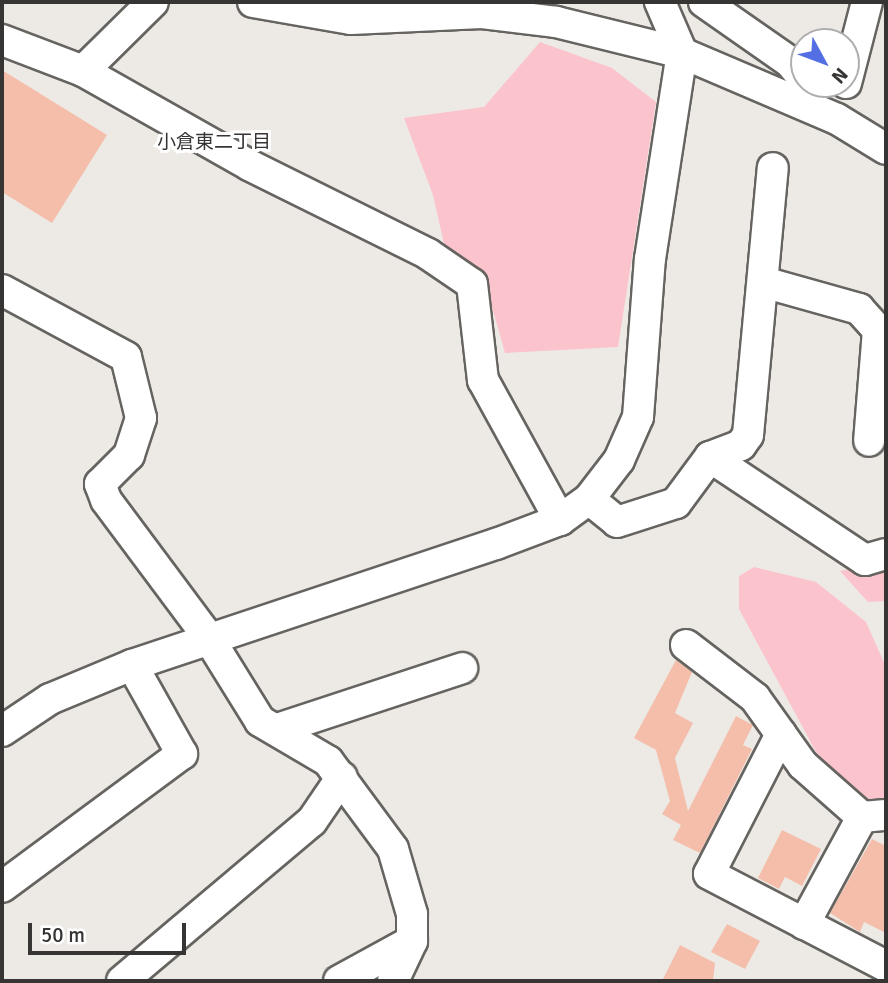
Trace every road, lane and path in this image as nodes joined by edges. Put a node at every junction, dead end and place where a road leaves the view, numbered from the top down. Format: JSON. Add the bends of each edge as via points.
{"nodes":[{"id":1,"x":153,"y":2,"type":"edge"},
{"id":2,"x":253,"y":2,"type":"edge"},
{"id":3,"x":660,"y":2,"type":"edge"},
{"id":4,"x":705,"y":2,"type":"edge"},
{"id":5,"x":867,"y":2,"type":"edge"},
{"id":6,"x":860,"y":29,"type":"edge"},
{"id":7,"x":2,"y":40,"type":"edge"},
{"id":8,"x":682,"y":53,"type":"junction"},
{"id":9,"x":790,"y":62,"type":"edge"},
{"id":10,"x":83,"y":71,"type":"junction"},
{"id":11,"x":819,"y":98,"type":"edge"},
{"id":12,"x":842,"y":98,"type":"edge"},
{"id":13,"x":836,"y":119,"type":"junction"},
{"id":14,"x":886,"y":149,"type":"edge"},
{"id":15,"x":773,"y":168,"type":"dead end"},
{"id":16,"x":763,"y":282,"type":"junction"},
{"id":17,"x":2,"y":290,"type":"edge"},
{"id":18,"x":869,"y":441,"type":"dead end"},
{"id":19,"x":710,"y":457,"type":"junction"},
{"id":20,"x":589,"y":499,"type":"junction"},
{"id":21,"x":560,"y":520,"type":"junction"},
{"id":22,"x":886,"y":554,"type":"edge"},
{"id":23,"x":208,"y":637,"type":"junction"},
{"id":24,"x":686,"y":645,"type":"dead end"},
{"id":25,"x":132,"y":665,"type":"junction"},
{"id":26,"x":462,"y":668,"type":"dead end"},
{"id":27,"x":277,"y":729,"type":"junction"},
{"id":28,"x":2,"y":731,"type":"edge"},
{"id":29,"x":781,"y":734,"type":"junction"},
{"id":30,"x":342,"y":778,"type":"junction"},
{"id":31,"x":874,"y":816,"type":"edge"},
{"id":32,"x":2,"y":887,"type":"edge"},
{"id":33,"x":804,"y":924,"type":"junction"},
{"id":34,"x":412,"y":941,"type":"junction"},
{"id":35,"x":886,"y":966,"type":"edge"},
{"id":36,"x":122,"y":981,"type":"edge"},
{"id":37,"x":340,"y":981,"type":"edge"},
{"id":38,"x":393,"y":981,"type":"edge"}],
"edges":[{"from":1,"to":10,"type":"street"},
{"from":2,"to":8,"type":"street","via":[[351,19],[493,15],[556,22]]},
{"from":3,"to":8,"type":"street"},
{"from":4,"to":9,"type":"street"},
{"from":5,"to":6,"type":"street"},
{"from":7,"to":10,"type":"street"},
{"from":8,"to":13,"type":"street"},
{"from":8,"to":20,"type":"street","via":[[650,259],[638,417],[619,460]]},
{"from":10,"to":21,"type":"street","via":[[249,165],[428,254],[472,284],[484,380]]},
{"from":11,"to":13,"type":"street"},
{"from":12,"to":13,"type":"street"},
{"from":13,"to":14,"type":"street"},
{"from":15,"to":16,"type":"street"},
{"from":16,"to":18,"type":"street","via":[[859,309],[877,330]]},
{"from":16,"to":19,"type":"street","via":[[748,435],[741,445]]},
{"from":17,"to":23,"type":"street","via":[[127,357],[141,418],[129,455],[100,484],[106,500]]},
{"from":19,"to":20,"type":"street","via":[[677,503],[617,522]]},
{"from":19,"to":22,"type":"street","via":[[865,560]]},
{"from":20,"to":21,"type":"street"},
{"from":21,"to":23,"type":"street"},
{"from":23,"to":25,"type":"street"},
{"from":23,"to":27,"type":"street","via":[[260,721]]},
{"from":24,"to":29,"type":"street","via":[[755,698]]},
{"from":25,"to":28,"type":"street","via":[[50,699]]},
{"from":25,"to":32,"type":"street","via":[[182,754]]},
{"from":26,"to":27,"type":"street"},
{"from":27,"to":30,"type":"street","via":[[328,761]]},
{"from":29,"to":31,"type":"street","via":[[803,765]]},
{"from":29,"to":33,"type":"street","via":[[709,874]]},
{"from":30,"to":34,"type":"street","via":[[393,849],[412,914]]},
{"from":30,"to":36,"type":"street","via":[[312,821]]},
{"from":31,"to":33,"type":"street"},
{"from":33,"to":35,"type":"street"},
{"from":34,"to":37,"type":"street"},
{"from":34,"to":38,"type":"street"}]}
